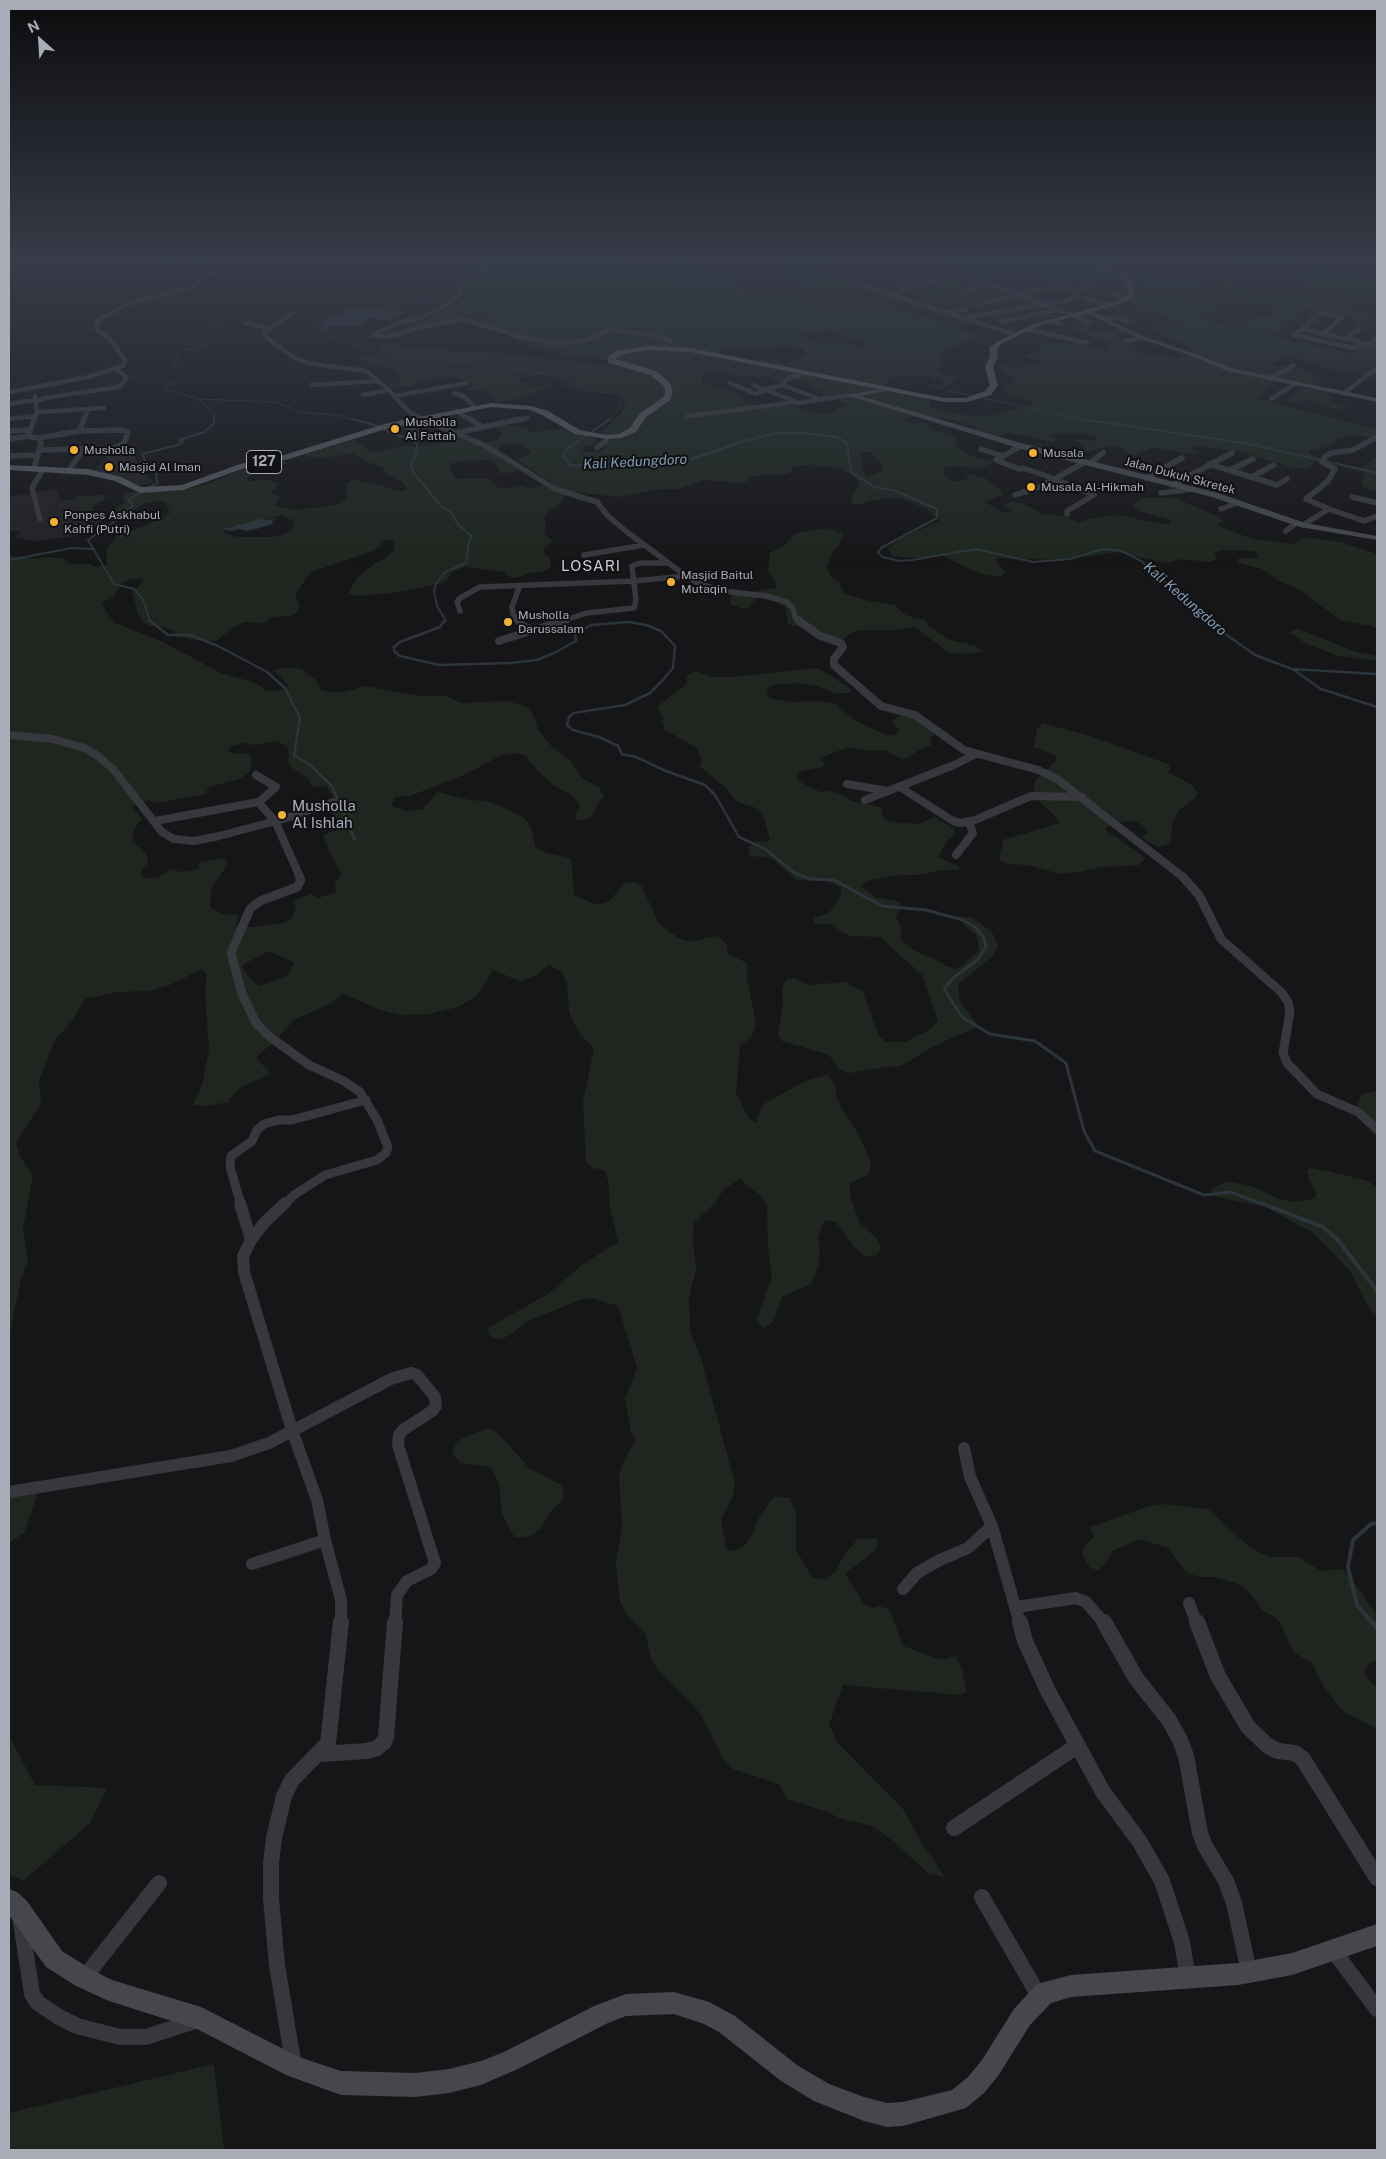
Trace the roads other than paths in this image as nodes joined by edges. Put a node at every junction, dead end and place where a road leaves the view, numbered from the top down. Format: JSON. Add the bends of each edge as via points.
{"nodes":[{"id":1,"x":124,"y":364,"type":"edge"},
{"id":2,"x":312,"y":364,"type":"edge"},
{"id":3,"x":618,"y":364,"type":"edge"},
{"id":4,"x":759,"y":364,"type":"edge"},
{"id":5,"x":991,"y":364,"type":"edge"},
{"id":6,"x":1215,"y":364,"type":"edge"},
{"id":7,"x":1294,"y":365,"type":"dead end"},
{"id":8,"x":1377,"y":368,"type":"edge"},
{"id":9,"x":115,"y":369,"type":"junction"},
{"id":10,"x":805,"y":373,"type":"junction"},
{"id":11,"x":1271,"y":378,"type":"junction"},
{"id":12,"x":378,"y":381,"type":"junction"},
{"id":13,"x":468,"y":383,"type":"dead end"},
{"id":14,"x":730,"y":383,"type":"dead end"},
{"id":15,"x":1296,"y":384,"type":"junction"},
{"id":16,"x":311,"y":385,"type":"dead end"},
{"id":17,"x":753,"y":385,"type":"dead end"},
{"id":18,"x":783,"y":385,"type":"junction"},
{"id":19,"x":32,"y":388,"type":"junction"},
{"id":20,"x":766,"y":389,"type":"junction"},
{"id":21,"x":890,"y":389,"type":"junction"},
{"id":22,"x":389,"y":390,"type":"junction"},
{"id":23,"x":9,"y":392,"type":"edge"},
{"id":24,"x":454,"y":393,"type":"dead end"},
{"id":25,"x":1344,"y":393,"type":"junction"},
{"id":26,"x":363,"y":395,"type":"dead end"},
{"id":27,"x":779,"y":395,"type":"junction"},
{"id":28,"x":849,"y":395,"type":"junction"},
{"id":29,"x":394,"y":396,"type":"junction"},
{"id":30,"x":768,"y":399,"type":"dead end"},
{"id":31,"x":821,"y":399,"type":"junction"},
{"id":32,"x":1270,"y":399,"type":"dead end"},
{"id":33,"x":36,"y":400,"type":"junction"},
{"id":34,"x":1377,"y":400,"type":"edge"},
{"id":35,"x":85,"y":402,"type":"junction"},
{"id":36,"x":796,"y":402,"type":"junction"},
{"id":37,"x":9,"y":404,"type":"edge"},
{"id":38,"x":475,"y":407,"type":"junction"},
{"id":39,"x":104,"y":408,"type":"dead end"},
{"id":40,"x":456,"y":411,"type":"junction"},
{"id":41,"x":36,"y":414,"type":"junction"},
{"id":42,"x":688,"y":416,"type":"dead end"},
{"id":43,"x":419,"y":418,"type":"junction"},
{"id":44,"x":528,"y":418,"type":"dead end"},
{"id":45,"x":9,"y":419,"type":"edge"},
{"id":46,"x":401,"y":422,"type":"junction"},
{"id":47,"x":483,"y":427,"type":"junction"},
{"id":48,"x":31,"y":430,"type":"junction"},
{"id":49,"x":9,"y":431,"type":"edge"},
{"id":50,"x":79,"y":431,"type":"junction"},
{"id":51,"x":454,"y":433,"type":"junction"},
{"id":52,"x":29,"y":436,"type":"junction"},
{"id":53,"x":608,"y":437,"type":"junction"},
{"id":54,"x":1377,"y":437,"type":"edge"},
{"id":55,"x":9,"y":438,"type":"edge"},
{"id":56,"x":39,"y":438,"type":"junction"},
{"id":57,"x":415,"y":440,"type":"dead end"},
{"id":58,"x":1022,"y":446,"type":"junction"},
{"id":59,"x":597,"y":447,"type":"dead end"},
{"id":60,"x":1001,"y":447,"type":"dead end"},
{"id":61,"x":84,"y":448,"type":"junction"},
{"id":62,"x":981,"y":449,"type":"dead end"},
{"id":63,"x":1012,"y":450,"type":"junction"},
{"id":64,"x":39,"y":452,"type":"junction"},
{"id":65,"x":1102,"y":453,"type":"dead end"},
{"id":66,"x":1232,"y":453,"type":"dead end"},
{"id":67,"x":9,"y":456,"type":"edge"},
{"id":68,"x":1002,"y":456,"type":"junction"},
{"id":69,"x":1182,"y":458,"type":"dead end"},
{"id":70,"x":1253,"y":459,"type":"dead end"},
{"id":71,"x":1087,"y":463,"type":"junction"},
{"id":72,"x":1209,"y":464,"type":"junction"},
{"id":73,"x":1274,"y":465,"type":"dead end"},
{"id":74,"x":9,"y":468,"type":"edge"},
{"id":75,"x":34,"y":468,"type":"junction"},
{"id":76,"x":43,"y":469,"type":"junction"},
{"id":77,"x":69,"y":470,"type":"junction"},
{"id":78,"x":1230,"y":470,"type":"junction"},
{"id":79,"x":1251,"y":477,"type":"junction"},
{"id":80,"x":1146,"y":478,"type":"junction"},
{"id":81,"x":1055,"y":479,"type":"junction"},
{"id":82,"x":1287,"y":479,"type":"dead end"},
{"id":83,"x":1172,"y":485,"type":"junction"},
{"id":84,"x":1193,"y":489,"type":"junction"},
{"id":85,"x":1161,"y":493,"type":"dead end"},
{"id":86,"x":1015,"y":495,"type":"dead end"},
{"id":87,"x":1352,"y":497,"type":"dead end"},
{"id":88,"x":1237,"y":503,"type":"junction"},
{"id":89,"x":1377,"y":503,"type":"edge"},
{"id":90,"x":1329,"y":509,"type":"junction"},
{"id":91,"x":1221,"y":510,"type":"dead end"},
{"id":92,"x":1067,"y":514,"type":"dead end"},
{"id":93,"x":1377,"y":516,"type":"edge"},
{"id":94,"x":40,"y":519,"type":"dead end"},
{"id":95,"x":1299,"y":524,"type":"junction"},
{"id":96,"x":1286,"y":531,"type":"dead end"},
{"id":97,"x":1377,"y":538,"type":"edge"},
{"id":98,"x":644,"y":545,"type":"junction"},
{"id":99,"x":584,"y":555,"type":"dead end"},
{"id":100,"x":669,"y":563,"type":"junction"},
{"id":101,"x":686,"y":576,"type":"junction"},
{"id":102,"x":634,"y":581,"type":"junction"},
{"id":103,"x":520,"y":584,"type":"junction"},
{"id":104,"x":460,"y":611,"type":"dead end"},
{"id":105,"x":534,"y":631,"type":"junction"},
{"id":106,"x":499,"y":641,"type":"dead end"},
{"id":107,"x":9,"y":735,"type":"edge"},
{"id":108,"x":976,"y":754,"type":"junction"},
{"id":109,"x":256,"y":775,"type":"dead end"},
{"id":110,"x":847,"y":784,"type":"dead end"},
{"id":111,"x":900,"y":787,"type":"junction"},
{"id":112,"x":889,"y":791,"type":"junction"},
{"id":113,"x":1082,"y":797,"type":"junction"},
{"id":114,"x":865,"y":800,"type":"dead end"},
{"id":115,"x":259,"y":802,"type":"junction"},
{"id":116,"x":334,"y":802,"type":"dead end"},
{"id":117,"x":155,"y":821,"type":"junction"},
{"id":118,"x":275,"y":821,"type":"junction"},
{"id":119,"x":969,"y":822,"type":"junction"},
{"id":120,"x":956,"y":855,"type":"dead end"},
{"id":121,"x":366,"y":1100,"type":"junction"},
{"id":122,"x":1377,"y":1129,"type":"edge"},
{"id":123,"x":252,"y":1240,"type":"junction"},
{"id":124,"x":292,"y":1430,"type":"junction"},
{"id":125,"x":964,"y":1448,"type":"dead end"},
{"id":126,"x":9,"y":1492,"type":"edge"},
{"id":127,"x":992,"y":1526,"type":"junction"},
{"id":128,"x":325,"y":1540,"type":"junction"},
{"id":129,"x":252,"y":1564,"type":"dead end"},
{"id":130,"x":903,"y":1588,"type":"dead end"},
{"id":131,"x":1189,"y":1604,"type":"dead end"},
{"id":132,"x":1017,"y":1607,"type":"junction"},
{"id":133,"x":1077,"y":1746,"type":"junction"},
{"id":134,"x":320,"y":1754,"type":"junction"},
{"id":135,"x":954,"y":1828,"type":"dead end"},
{"id":136,"x":1377,"y":1878,"type":"edge"},
{"id":137,"x":159,"y":1883,"type":"dead end"},
{"id":138,"x":982,"y":1897,"type":"dead end"},
{"id":139,"x":14,"y":1904,"type":"edge"},
{"id":140,"x":1377,"y":1935,"type":"edge"},
{"id":141,"x":1333,"y":1950,"type":"junction"},
{"id":142,"x":1249,"y":1972,"type":"junction"},
{"id":143,"x":84,"y":1978,"type":"junction"},
{"id":144,"x":1188,"y":1979,"type":"junction"},
{"id":145,"x":1039,"y":1996,"type":"junction"},
{"id":146,"x":1377,"y":2010,"type":"edge"},
{"id":147,"x":201,"y":2019,"type":"junction"},
{"id":148,"x":294,"y":2067,"type":"junction"}],
"edges":[{"from":1,"to":9,"type":"street"},
{"from":2,"to":12,"type":"street","via":[[362,370]]},
{"from":3,"to":53,"type":"main road","number":"127","via":[[653,374],[667,385],[669,392],[667,398],[643,415],[633,430],[621,436]]},
{"from":4,"to":10,"type":"main road","number":"127"},
{"from":5,"to":21,"type":"main road","number":"127","via":[[989,370],[994,385],[979,397],[949,401]]},
{"from":6,"to":11,"type":"street","via":[[1229,370]]},
{"from":7,"to":11,"type":"street"},
{"from":8,"to":25,"type":"street"},
{"from":9,"to":19,"type":"street"},
{"from":9,"to":35,"type":"street","via":[[127,379],[119,387]]},
{"from":10,"to":18,"type":"street","via":[[788,378]]},
{"from":10,"to":21,"type":"main road","number":"127"},
{"from":11,"to":15,"type":"street"},
{"from":12,"to":16,"type":"street"},
{"from":12,"to":22,"type":"street"},
{"from":13,"to":29,"type":"street"},
{"from":14,"to":20,"type":"street","via":[[754,394]]},
{"from":15,"to":25,"type":"street"},
{"from":15,"to":32,"type":"street"},
{"from":17,"to":20,"type":"street"},
{"from":18,"to":20,"type":"street"},
{"from":18,"to":31,"type":"street"},
{"from":19,"to":23,"type":"street"},
{"from":19,"to":33,"type":"street"},
{"from":20,"to":27,"type":"street"},
{"from":21,"to":28,"type":"street"},
{"from":22,"to":26,"type":"street"},
{"from":22,"to":29,"type":"street"},
{"from":24,"to":38,"type":"street"},
{"from":25,"to":34,"type":"street"},
{"from":27,"to":30,"type":"street"},
{"from":27,"to":36,"type":"street"},
{"from":28,"to":31,"type":"street"},
{"from":28,"to":58,"type":"street","name":"Jalan Dukuh Skretek"},
{"from":29,"to":43,"type":"street"},
{"from":31,"to":36,"type":"street"},
{"from":33,"to":35,"type":"street"},
{"from":33,"to":37,"type":"street"},
{"from":33,"to":41,"type":"street"},
{"from":35,"to":39,"type":"street"},
{"from":35,"to":41,"type":"street"},
{"from":35,"to":50,"type":"street"},
{"from":36,"to":42,"type":"street"},
{"from":38,"to":40,"type":"main road","number":"127"},
{"from":38,"to":53,"type":"main road","number":"127","via":[[531,408],[578,432]]},
{"from":40,"to":43,"type":"main road","number":"127"},
{"from":40,"to":47,"type":"street"},
{"from":41,"to":45,"type":"street"},
{"from":41,"to":48,"type":"street"},
{"from":43,"to":46,"type":"main road","number":"127"},
{"from":43,"to":51,"type":"street"},
{"from":44,"to":47,"type":"street"},
{"from":46,"to":57,"type":"street","via":[[420,435]]},
{"from":46,"to":77,"type":"main road","number":"127","via":[[286,457],[243,466],[190,486],[140,490],[111,477]]},
{"from":47,"to":51,"type":"street"},
{"from":48,"to":49,"type":"street"},
{"from":48,"to":52,"type":"street"},
{"from":50,"to":56,"type":"street"},
{"from":50,"to":61,"type":"street","via":[[128,432],[120,446]]},
{"from":51,"to":98,"type":"street","via":[[486,446],[552,488],[594,501]]},
{"from":52,"to":55,"type":"street"},
{"from":52,"to":56,"type":"street"},
{"from":53,"to":59,"type":"street"},
{"from":54,"to":90,"type":"street","via":[[1353,450],[1331,453],[1324,460],[1335,469],[1328,480],[1306,499]]},
{"from":56,"to":64,"type":"street"},
{"from":58,"to":63,"type":"street"},
{"from":58,"to":71,"type":"street","name":"Jalan Dukuh Skretek"},
{"from":60,"to":63,"type":"street"},
{"from":61,"to":64,"type":"street"},
{"from":61,"to":77,"type":"street"},
{"from":62,"to":68,"type":"street"},
{"from":63,"to":68,"type":"street"},
{"from":64,"to":67,"type":"street"},
{"from":64,"to":75,"type":"street"},
{"from":65,"to":71,"type":"street"},
{"from":66,"to":72,"type":"street"},
{"from":68,"to":81,"type":"street","via":[[996,460]]},
{"from":69,"to":80,"type":"street"},
{"from":70,"to":78,"type":"street"},
{"from":71,"to":80,"type":"street","name":"Jalan Dukuh Skretek"},
{"from":71,"to":81,"type":"street"},
{"from":72,"to":78,"type":"street"},
{"from":72,"to":83,"type":"street"},
{"from":73,"to":79,"type":"street"},
{"from":74,"to":75,"type":"main road","number":"127"},
{"from":75,"to":76,"type":"main road","number":"127"},
{"from":76,"to":77,"type":"main road","number":"127"},
{"from":76,"to":94,"type":"street","via":[[32,488]]},
{"from":78,"to":79,"type":"street"},
{"from":79,"to":82,"type":"street","via":[[1277,484]]},
{"from":80,"to":83,"type":"street","name":"Jalan Dukuh Skretek"},
{"from":81,"to":86,"type":"street","via":[[1032,491]]},
{"from":81,"to":92,"type":"street","via":[[1094,495],[1066,511]]},
{"from":83,"to":84,"type":"street","name":"Jalan Dukuh Skretek"},
{"from":84,"to":85,"type":"street"},
{"from":84,"to":88,"type":"street","name":"Jalan Dukuh Skretek"},
{"from":87,"to":89,"type":"street"},
{"from":88,"to":91,"type":"street"},
{"from":88,"to":95,"type":"street","name":"Jalan Dukuh Skretek"},
{"from":90,"to":93,"type":"street","via":[[1364,521]]},
{"from":90,"to":95,"type":"street"},
{"from":95,"to":96,"type":"street"},
{"from":95,"to":97,"type":"street","name":"Jalan Dukuh Skretek"},
{"from":98,"to":99,"type":"street"},
{"from":98,"to":100,"type":"street"},
{"from":100,"to":101,"type":"street"},
{"from":100,"to":102,"type":"street","via":[[634,564]]},
{"from":101,"to":102,"type":"street"},
{"from":101,"to":108,"type":"street","via":[[717,590],[787,602],[802,624],[820,636],[841,643],[843,647],[834,665],[876,702],[886,708],[915,715],[961,748]]},
{"from":102,"to":103,"type":"street"},
{"from":102,"to":105,"type":"street","via":[[634,608],[587,613]]},
{"from":103,"to":104,"type":"street","via":[[473,589],[457,602]]},
{"from":103,"to":105,"type":"street","via":[[512,614],[523,626]]},
{"from":105,"to":106,"type":"street"},
{"from":107,"to":117,"type":"street","via":[[52,739],[85,748],[113,769]]},
{"from":108,"to":111,"type":"street"},
{"from":108,"to":113,"type":"street","via":[[1045,773]]},
{"from":109,"to":115,"type":"street","via":[[276,787]]},
{"from":110,"to":112,"type":"street"},
{"from":111,"to":112,"type":"street"},
{"from":111,"to":119,"type":"street","via":[[953,820]]},
{"from":112,"to":114,"type":"street"},
{"from":113,"to":119,"type":"street","via":[[1032,796]]},
{"from":113,"to":122,"type":"street","via":[[1179,873],[1199,896],[1225,943],[1283,995],[1290,1012],[1282,1053],[1291,1068],[1317,1094],[1358,1112]]},
{"from":115,"to":117,"type":"street"},
{"from":115,"to":118,"type":"street"},
{"from":116,"to":118,"type":"street"},
{"from":117,"to":118,"type":"street","via":[[168,836],[183,841],[219,836]]},
{"from":118,"to":121,"type":"street","via":[[301,880],[296,887],[260,901],[250,909],[231,953],[248,1010],[270,1037],[309,1065],[344,1081]]},
{"from":119,"to":120,"type":"street","via":[[973,833]]},
{"from":121,"to":123,"type":"street","via":[[388,1147],[386,1153],[376,1160],[344,1168],[312,1182],[264,1223]]},
{"from":121,"to":123,"type":"street","via":[[264,1124],[252,1141],[234,1152],[230,1167]]},
{"from":123,"to":124,"type":"street","via":[[244,1256],[244,1272]]},
{"from":124,"to":126,"type":"street","via":[[269,1443],[231,1456]]},
{"from":124,"to":128,"type":"street","via":[[317,1500]]},
{"from":124,"to":134,"type":"street","via":[[406,1374],[417,1375],[436,1402],[432,1411],[411,1423],[397,1440],[435,1563],[431,1569],[407,1581],[397,1595],[386,1737],[374,1750]]},
{"from":125,"to":127,"type":"street","via":[[974,1486]]},
{"from":127,"to":130,"type":"street","via":[[973,1545],[917,1573]]},
{"from":127,"to":132,"type":"street"},
{"from":128,"to":129,"type":"street"},
{"from":128,"to":134,"type":"street","via":[[340,1600],[342,1623],[330,1737]]},
{"from":131,"to":136,"type":"street","via":[[1218,1676],[1248,1727],[1268,1746],[1295,1753],[1303,1759]]},
{"from":132,"to":133,"type":"street","via":[[1025,1642]]},
{"from":132,"to":142,"type":"street","via":[[1068,1598],[1086,1602],[1101,1617],[1136,1678],[1169,1720],[1186,1756],[1200,1833],[1234,1903]]},
{"from":133,"to":135,"type":"street"},
{"from":133,"to":144,"type":"street","via":[[1103,1792],[1140,1842],[1162,1881],[1182,1942]]},
{"from":134,"to":148,"type":"street","via":[[292,1780],[284,1796],[271,1863],[277,1965]]},
{"from":137,"to":143,"type":"street"},
{"from":138,"to":145,"type":"street"},
{"from":139,"to":143,"type":"street","via":[[54,1959]]},
{"from":139,"to":147,"type":"street","via":[[32,1994],[38,2003],[58,2017],[120,2038],[146,2037]]},
{"from":140,"to":141,"type":"street"},
{"from":141,"to":142,"type":"street","via":[[1292,1964]]},
{"from":141,"to":146,"type":"street"},
{"from":142,"to":144,"type":"street"},
{"from":143,"to":147,"type":"street","via":[[109,1990]]},
{"from":144,"to":145,"type":"street","via":[[1071,1986]]},
{"from":145,"to":148,"type":"street","via":[[1022,2017],[1000,2056],[976,2085],[958,2100],[903,2114],[887,2115],[822,2093],[789,2073],[721,2021],[674,2003],[626,2005],[594,2017],[488,2070],[449,2081],[415,2085],[341,2083]]},
{"from":147,"to":148,"type":"street"}]}
